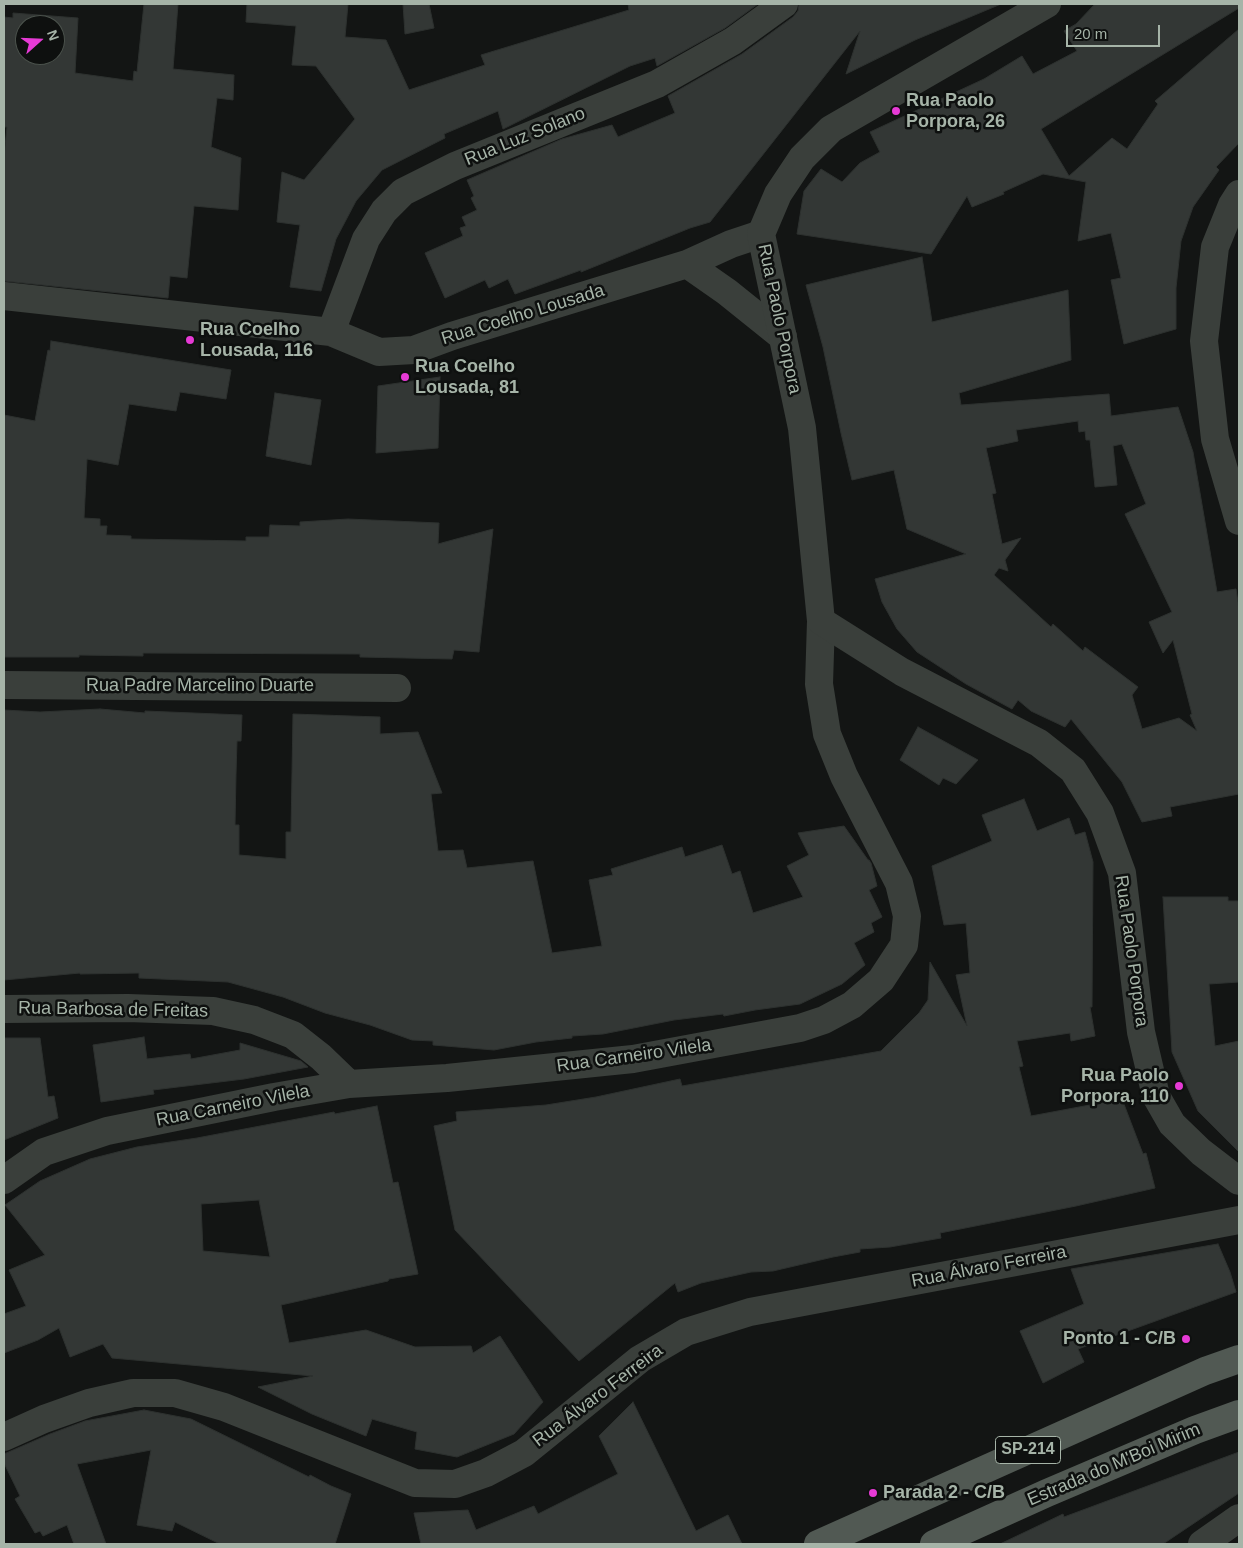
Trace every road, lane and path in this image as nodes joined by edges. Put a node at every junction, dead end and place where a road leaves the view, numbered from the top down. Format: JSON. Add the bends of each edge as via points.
{"nodes":[{"id":1,"x":784,"y":4,"type":"edge"},
{"id":2,"x":1047,"y":4,"type":"edge"},
{"id":3,"x":1239,"y":194,"type":"edge"},
{"id":4,"x":761,"y":234,"type":"junction"},
{"id":5,"x":687,"y":264,"type":"junction"},
{"id":6,"x":4,"y":296,"type":"edge"},
{"id":7,"x":331,"y":332,"type":"junction"},
{"id":8,"x":783,"y":337,"type":"junction"},
{"id":9,"x":1239,"y":521,"type":"edge"},
{"id":10,"x":820,"y":621,"type":"junction"},
{"id":11,"x":853,"y":642,"type":"junction"},
{"id":12,"x":820,"y":653,"type":"junction"},
{"id":13,"x":4,"y":685,"type":"edge"},
{"id":14,"x":397,"y":688,"type":"dead end"},
{"id":15,"x":4,"y":1009,"type":"edge"},
{"id":16,"x":349,"y":1084,"type":"junction"},
{"id":17,"x":4,"y":1180,"type":"edge"},
{"id":18,"x":1239,"y":1180,"type":"edge"},
{"id":19,"x":1239,"y":1220,"type":"edge"},
{"id":20,"x":1239,"y":1359,"type":"edge"},
{"id":21,"x":1239,"y":1414,"type":"edge"},
{"id":22,"x":4,"y":1437,"type":"edge"},
{"id":23,"x":1239,"y":1518,"type":"edge"},
{"id":24,"x":818,"y":1544,"type":"edge"},
{"id":25,"x":934,"y":1544,"type":"edge"},
{"id":26,"x":1202,"y":1544,"type":"edge"}],
"edges":[{"from":1,"to":7,"type":"street","name":"Rua Luz Solano","via":[[733,41],[657,84],[455,166],[403,192],[384,211],[366,239]]},
{"from":2,"to":4,"type":"street","name":"Rua Paolo Porpora","via":[[831,129],[802,158],[778,194]]},
{"from":3,"to":9,"type":"street","via":[[1215,247],[1204,341],[1215,439]]},
{"from":4,"to":5,"type":"street","name":"Rua Coelho Lousada"},
{"from":4,"to":8,"type":"street","name":"Rua Paolo Porpora"},
{"from":5,"to":7,"type":"street","name":"Rua Coelho Lousada","via":[[414,350],[379,352]]},
{"from":5,"to":8,"type":"street"},
{"from":6,"to":7,"type":"street","name":"Rua Coelho Lousada"},
{"from":8,"to":10,"type":"street","name":"Rua Paolo Porpora","via":[[802,428]]},
{"from":10,"to":11,"type":"street","name":"Rua Paolo Porpora"},
{"from":10,"to":12,"type":"street","name":"Rua Carneiro Vilela"},
{"from":11,"to":12,"type":"street"},
{"from":11,"to":18,"type":"street","name":"Rua Paolo Porpora","via":[[902,672],[1039,743],[1073,770],[1100,813],[1122,873],[1141,1032],[1156,1096],[1172,1124],[1201,1152]]},
{"from":12,"to":16,"type":"street","name":"Rua Carneiro Vilela","via":[[819,684],[827,734],[844,776],[899,883],[907,916],[904,945],[881,980],[852,1005],[800,1028],[634,1059],[447,1078]]},
{"from":13,"to":14,"type":"street","name":"Rua Padre Marcelino Duarte"},
{"from":15,"to":16,"type":"street","name":"Rua Barbosa de Freitas","via":[[213,1011],[254,1020],[293,1035],[322,1057]]},
{"from":16,"to":17,"type":"street","name":"Rua Carneiro Vilela","via":[[108,1131],[44,1152]]},
{"from":19,"to":22,"type":"street","name":"Rua Álvaro Ferreira","via":[[750,1312],[686,1332],[640,1359],[524,1453],[486,1474],[455,1484],[415,1483],[224,1407],[175,1393],[133,1393],[89,1403]]},
{"from":20,"to":24,"type":"main road","number":"SP-214"},
{"from":21,"to":25,"type":"main road","name":"Estrada do M'Boi Mirim","number":"SP-214","via":[[1055,1489]]},
{"from":23,"to":26,"type":"street"}]}
